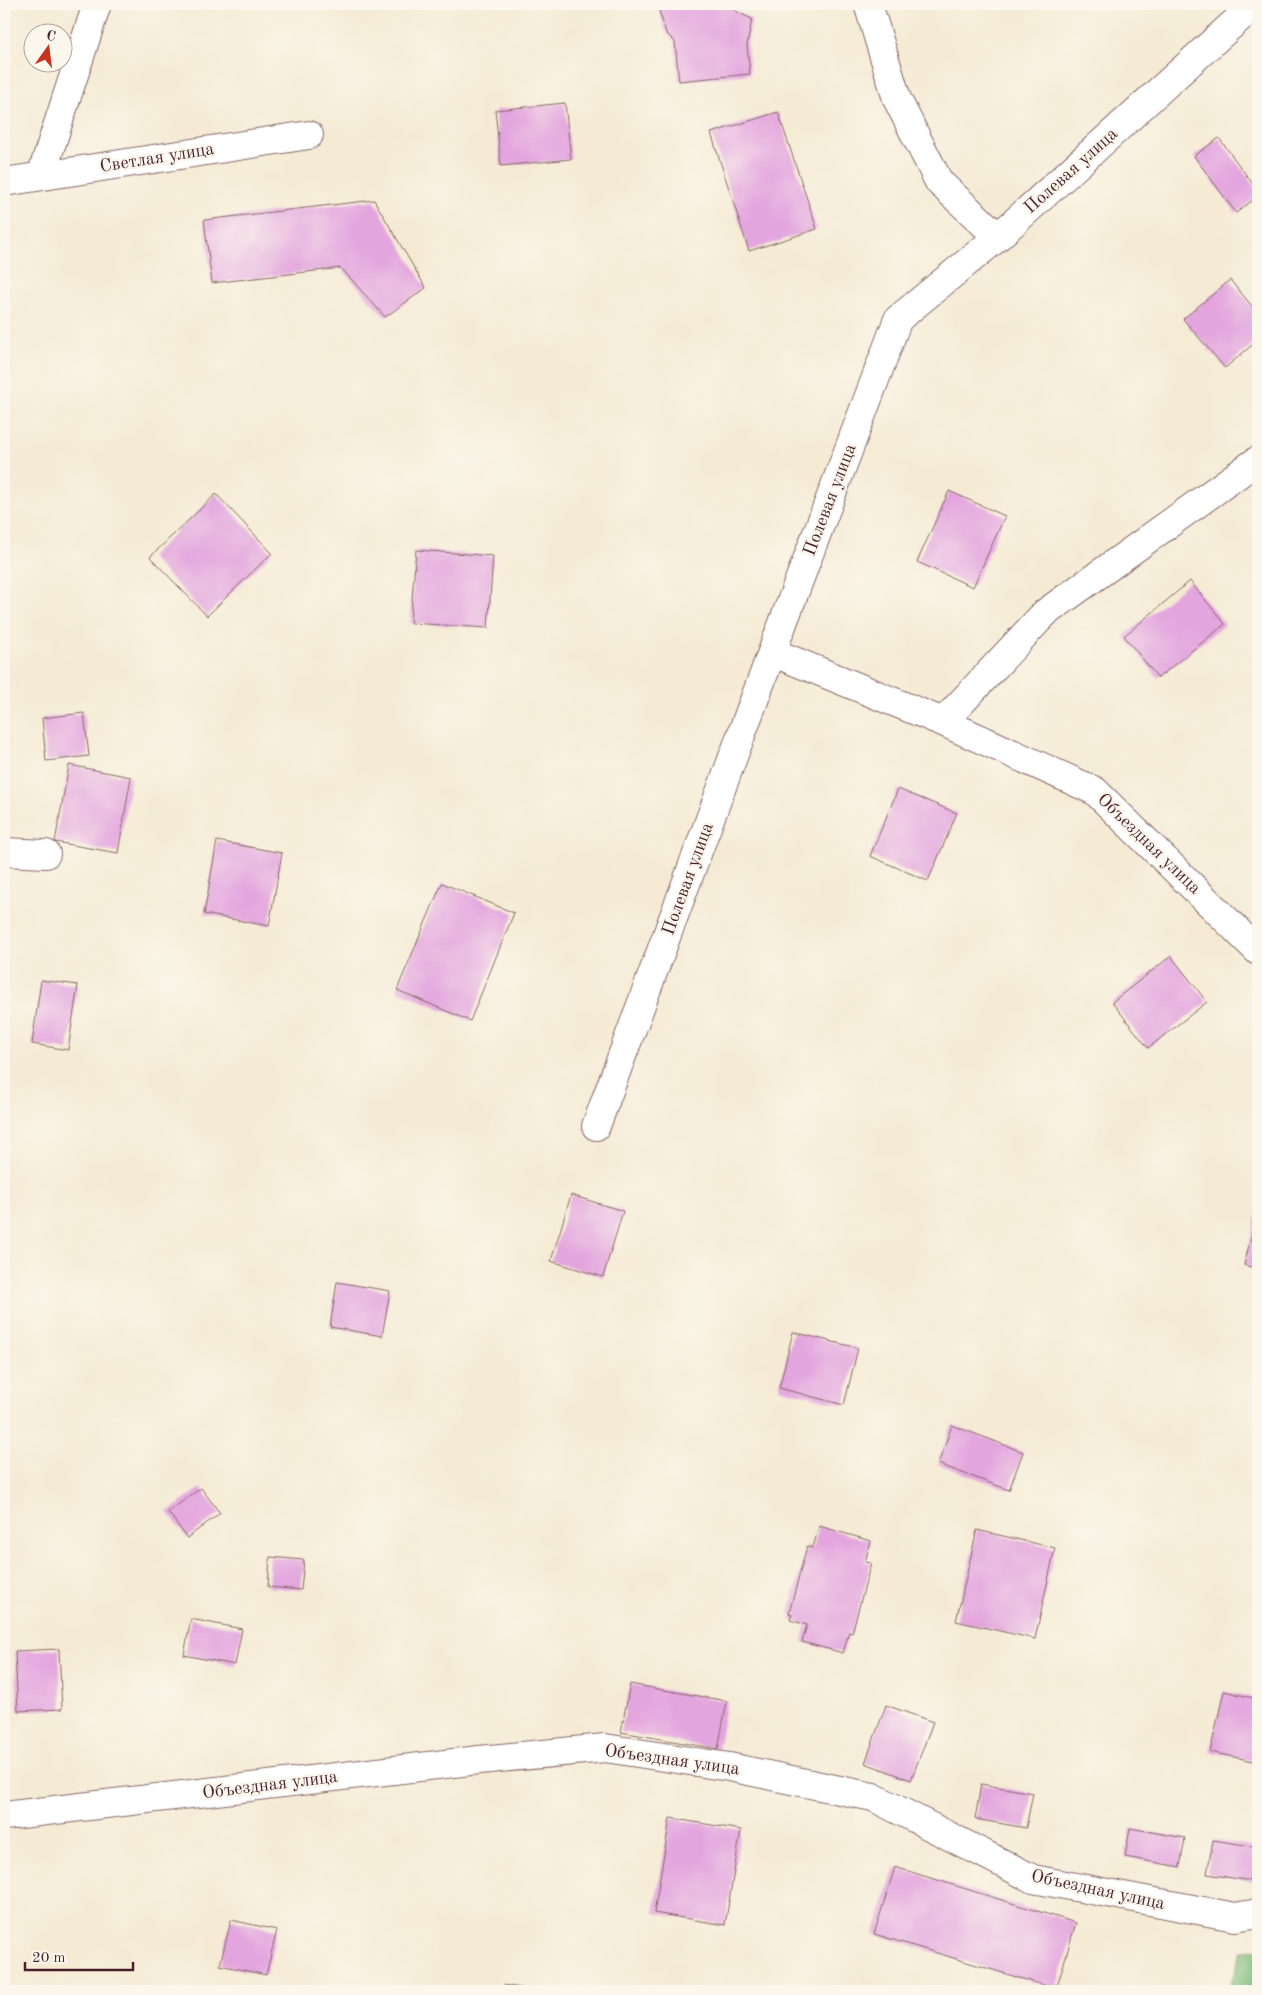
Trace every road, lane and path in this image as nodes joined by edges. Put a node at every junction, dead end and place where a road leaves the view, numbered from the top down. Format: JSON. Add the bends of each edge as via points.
{"nodes":[{"id":1,"x":97,"y":4,"type":"edge"},
{"id":2,"x":868,"y":4,"type":"edge"},
{"id":3,"x":1255,"y":4,"type":"edge"},
{"id":4,"x":309,"y":135,"type":"dead end"},
{"id":5,"x":41,"y":176,"type":"junction"},
{"id":6,"x":4,"y":182,"type":"edge"},
{"id":7,"x":998,"y":237,"type":"junction"},
{"id":8,"x":1258,"y":460,"type":"edge"},
{"id":9,"x":772,"y":652,"type":"junction"},
{"id":10,"x":943,"y":722,"type":"junction"},
{"id":11,"x":4,"y":852,"type":"edge"},
{"id":12,"x":46,"y":854,"type":"dead end"},
{"id":13,"x":1258,"y":952,"type":"edge"},
{"id":14,"x":596,"y":1126,"type":"dead end"},
{"id":15,"x":4,"y":1816,"type":"edge"},
{"id":16,"x":1258,"y":1913,"type":"edge"}],
"edges":[{"from":1,"to":5,"type":"street"},
{"from":2,"to":7,"type":"street","via":[[897,99],[939,182]]},
{"from":3,"to":7,"type":"street","name":"Полевая улица"},
{"from":4,"to":5,"type":"street","name":"Светлая улица"},
{"from":5,"to":6,"type":"street","name":"Светлая улица"},
{"from":7,"to":9,"type":"street","name":"Полевая улица","via":[[898,319]]},
{"from":8,"to":10,"type":"street","via":[[1045,613]]},
{"from":9,"to":10,"type":"street","name":"Объездная улица"},
{"from":9,"to":14,"type":"street","name":"Полевая улица"},
{"from":10,"to":13,"type":"street","name":"Объездная улица","via":[[1095,791]]},
{"from":11,"to":12,"type":"street"},
{"from":15,"to":16,"type":"street","name":"Объездная улица","via":[[605,1748],[729,1766],[873,1797],[1033,1879],[1235,1917]]}]}
